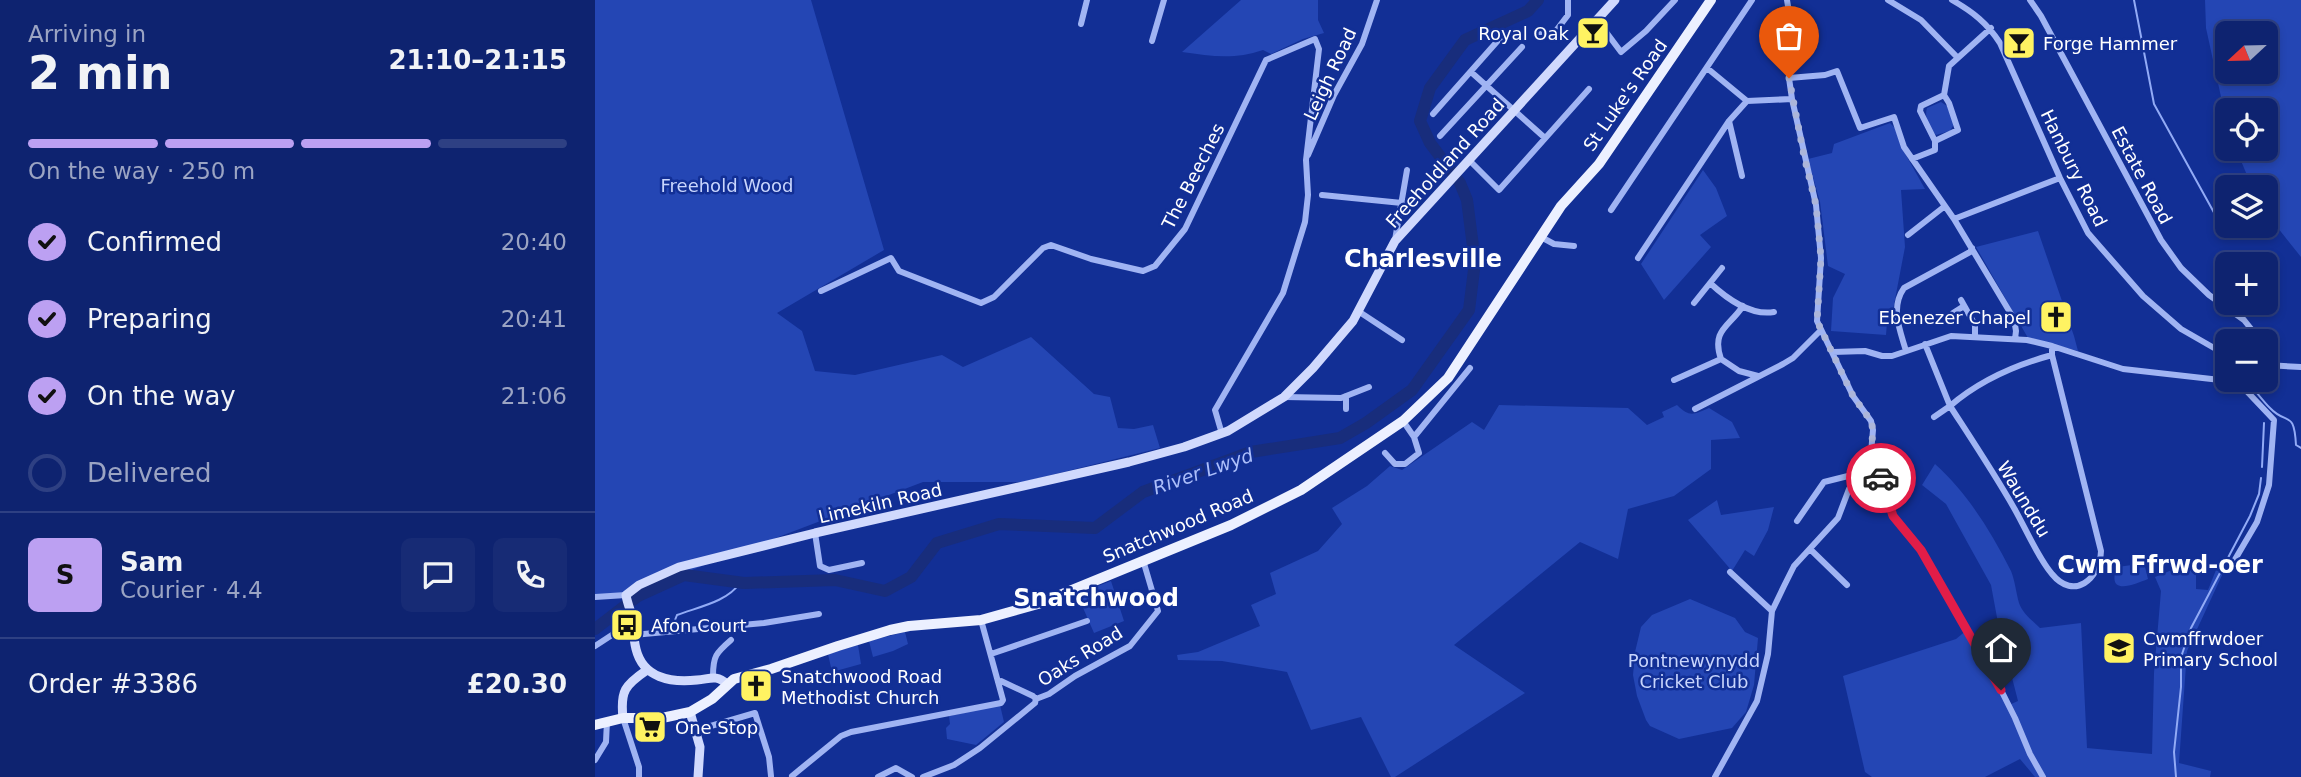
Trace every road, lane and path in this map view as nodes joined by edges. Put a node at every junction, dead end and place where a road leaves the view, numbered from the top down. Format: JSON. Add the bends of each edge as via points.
{"nodes":[{"id":1,"x":1087,"y":0,"type":"edge"},
{"id":2,"x":1164,"y":0,"type":"edge"},
{"id":3,"x":1377,"y":0,"type":"edge"},
{"id":4,"x":1568,"y":0,"type":"edge"},
{"id":5,"x":1675,"y":0,"type":"edge"},
{"id":6,"x":1711,"y":0,"type":"edge"},
{"id":7,"x":1752,"y":0,"type":"edge"},
{"id":8,"x":1787,"y":0,"type":"edge"},
{"id":9,"x":1888,"y":0,"type":"edge"},
{"id":10,"x":1952,"y":0,"type":"edge"},
{"id":11,"x":2030,"y":0,"type":"edge"},
{"id":12,"x":1612,"y":1,"type":"edge"},
{"id":13,"x":1597,"y":20,"type":"junction"},
{"id":14,"x":1081,"y":24,"type":"dead end"},
{"id":15,"x":1991,"y":28,"type":"junction"},
{"id":16,"x":1536,"y":32,"type":"dead end"},
{"id":17,"x":1502,"y":36,"type":"dead end"},
{"id":18,"x":1152,"y":41,"type":"dead end"},
{"id":19,"x":1522,"y":47,"type":"dead end"},
{"id":20,"x":1957,"y":57,"type":"junction"},
{"id":21,"x":1707,"y":68,"type":"junction"},
{"id":22,"x":1471,"y":72,"type":"junction"},
{"id":23,"x":1789,"y":78,"type":"junction"},
{"id":24,"x":1487,"y":86,"type":"junction"},
{"id":25,"x":1589,"y":89,"type":"dead end"},
{"id":26,"x":1944,"y":95,"type":"junction"},
{"id":27,"x":1792,"y":99,"type":"junction"},
{"id":28,"x":1747,"y":101,"type":"junction"},
{"id":29,"x":1515,"y":110,"type":"junction"},
{"id":30,"x":1433,"y":114,"type":"dead end"},
{"id":31,"x":1729,"y":121,"type":"junction"},
{"id":32,"x":1440,"y":136,"type":"dead end"},
{"id":33,"x":1545,"y":138,"type":"junction"},
{"id":34,"x":1935,"y":141,"type":"junction"},
{"id":35,"x":1912,"y":159,"type":"junction"},
{"id":36,"x":1306,"y":160,"type":"junction"},
{"id":37,"x":1469,"y":160,"type":"junction"},
{"id":38,"x":1407,"y":170,"type":"dead end"},
{"id":39,"x":1742,"y":176,"type":"dead end"},
{"id":40,"x":2060,"y":178,"type":"junction"},
{"id":41,"x":1322,"y":195,"type":"dead end"},
{"id":42,"x":1402,"y":202,"type":"junction"},
{"id":43,"x":1945,"y":206,"type":"junction"},
{"id":44,"x":1611,"y":210,"type":"dead end"},
{"id":45,"x":1955,"y":219,"type":"junction"},
{"id":46,"x":1907,"y":235,"type":"dead end"},
{"id":47,"x":1541,"y":237,"type":"junction"},
{"id":48,"x":1395,"y":241,"type":"junction"},
{"id":49,"x":1574,"y":246,"type":"dead end"},
{"id":50,"x":1972,"y":248,"type":"junction"},
{"id":51,"x":1638,"y":258,"type":"dead end"},
{"id":52,"x":1722,"y":268,"type":"dead end"},
{"id":53,"x":1710,"y":283,"type":"junction"},
{"id":54,"x":821,"y":291,"type":"dead end"},
{"id":55,"x":1694,"y":303,"type":"dead end"},
{"id":56,"x":1742,"y":306,"type":"junction"},
{"id":57,"x":1358,"y":311,"type":"junction"},
{"id":58,"x":1773,"y":312,"type":"dead end"},
{"id":59,"x":1953,"y":313,"type":"dead end"},
{"id":60,"x":2251,"y":329,"type":"edge"},
{"id":61,"x":1820,"y":331,"type":"junction"},
{"id":62,"x":1975,"y":336,"type":"junction"},
{"id":63,"x":2015,"y":339,"type":"junction"},
{"id":64,"x":1402,"y":340,"type":"dead end"},
{"id":65,"x":1925,"y":344,"type":"junction"},
{"id":66,"x":2052,"y":346,"type":"junction"},
{"id":67,"x":2215,"y":349,"type":"edge"},
{"id":68,"x":1906,"y":351,"type":"junction"},
{"id":69,"x":1833,"y":352,"type":"junction"},
{"id":70,"x":2052,"y":355,"type":"junction"},
{"id":71,"x":1721,"y":359,"type":"junction"},
{"id":72,"x":2278,"y":366,"type":"edge"},
{"id":73,"x":2301,"y":367,"type":"edge"},
{"id":74,"x":1470,"y":368,"type":"dead end"},
{"id":75,"x":1758,"y":376,"type":"junction"},
{"id":76,"x":2215,"y":379,"type":"edge"},
{"id":77,"x":1674,"y":380,"type":"dead end"},
{"id":78,"x":1370,"y":387,"type":"dead end"},
{"id":79,"x":2249,"y":392,"type":"edge"},
{"id":80,"x":1346,"y":396,"type":"junction"},
{"id":81,"x":1284,"y":397,"type":"junction"},
{"id":82,"x":1950,"y":406,"type":"junction"},
{"id":83,"x":1346,"y":409,"type":"dead end"},
{"id":84,"x":1695,"y":409,"type":"dead end"},
{"id":85,"x":1934,"y":417,"type":"dead end"},
{"id":86,"x":1403,"y":421,"type":"junction"},
{"id":87,"x":1222,"y":433,"type":"junction"},
{"id":88,"x":1413,"y":437,"type":"junction"},
{"id":89,"x":1871,"y":451,"type":"junction"},
{"id":90,"x":1385,"y":453,"type":"dead end"},
{"id":91,"x":1860,"y":473,"type":"junction"},
{"id":92,"x":1797,"y":521,"type":"dead end"},
{"id":93,"x":815,"y":533,"type":"junction"},
{"id":94,"x":1810,"y":549,"type":"junction"},
{"id":95,"x":1143,"y":560,"type":"junction"},
{"id":96,"x":862,"y":563,"type":"dead end"},
{"id":97,"x":2230,"y":568,"type":"dead end"},
{"id":98,"x":1730,"y":572,"type":"dead end"},
{"id":99,"x":1847,"y":585,"type":"dead end"},
{"id":100,"x":595,"y":597,"type":"edge"},
{"id":101,"x":627,"y":599,"type":"junction"},
{"id":102,"x":1772,"y":611,"type":"junction"},
{"id":103,"x":819,"y":614,"type":"dead end"},
{"id":104,"x":981,"y":620,"type":"junction"},
{"id":105,"x":1087,"y":621,"type":"dead end"},
{"id":106,"x":633,"y":633,"type":"junction"},
{"id":107,"x":731,"y":640,"type":"dead end"},
{"id":108,"x":595,"y":646,"type":"edge"},
{"id":109,"x":991,"y":654,"type":"junction"},
{"id":110,"x":647,"y":670,"type":"junction"},
{"id":111,"x":713,"y":676,"type":"junction"},
{"id":112,"x":997,"y":682,"type":"junction"},
{"id":113,"x":727,"y":684,"type":"junction"},
{"id":114,"x":1036,"y":699,"type":"junction"},
{"id":115,"x":690,"y":712,"type":"junction"},
{"id":116,"x":623,"y":718,"type":"junction"},
{"id":117,"x":607,"y":721,"type":"junction"},
{"id":118,"x":595,"y":725,"type":"edge"},
{"id":119,"x":697,"y":730,"type":"junction"},
{"id":120,"x":595,"y":760,"type":"edge"},
{"id":121,"x":771,"y":776,"type":"edge"},
{"id":122,"x":792,"y":776,"type":"edge"},
{"id":123,"x":639,"y":777,"type":"edge"},
{"id":124,"x":698,"y":777,"type":"edge"},
{"id":125,"x":878,"y":777,"type":"edge"},
{"id":126,"x":912,"y":777,"type":"edge"},
{"id":127,"x":923,"y":777,"type":"edge"},
{"id":128,"x":1715,"y":777,"type":"edge"},
{"id":129,"x":2043,"y":777,"type":"edge"}],
"edges":[{"from":1,"to":14,"type":"street"},
{"from":2,"to":18,"type":"street"},
{"from":3,"to":36,"type":"street","name":"Leigh Road","via":[[1362,44]]},
{"from":4,"to":16,"type":"street","via":[[1568,15],[1555,32]]},
{"from":5,"to":13,"type":"street","via":[[1621,52]]},
{"from":6,"to":47,"type":"main road","name":"St Luke's Road","via":[[1599,164],[1561,206]]},
{"from":7,"to":21,"type":"street"},
{"from":8,"to":23,"type":"street"},
{"from":9,"to":20,"type":"street","via":[[1921,20]]},
{"from":10,"to":15,"type":"street","name":"Hanbury Road"},
{"from":11,"to":60,"type":"street","name":"Estate Road","via":[[2161,240],[2181,268]]},
{"from":12,"to":13,"type":"main road","name":"Freeholdland Road"},
{"from":13,"to":29,"type":"main road","name":"Freeholdland Road"},
{"from":15,"to":20,"type":"street"},
{"from":15,"to":40,"type":"street","name":"Hanbury Road"},
{"from":17,"to":22,"type":"street"},
{"from":19,"to":24,"type":"street"},
{"from":20,"to":26,"type":"street","via":[[1949,66]]},
{"from":21,"to":28,"type":"street"},
{"from":21,"to":44,"type":"street"},
{"from":22,"to":24,"type":"street"},
{"from":22,"to":30,"type":"street"},
{"from":23,"to":27,"type":"street"},
{"from":23,"to":35,"type":"street","via":[[1837,71],[1860,128],[1894,117]]},
{"from":24,"to":29,"type":"street"},
{"from":24,"to":32,"type":"street"},
{"from":25,"to":33,"type":"street"},
{"from":26,"to":34,"type":"street","via":[[1958,130]]},
{"from":26,"to":34,"type":"street","via":[[1921,106],[1920,111]]},
{"from":27,"to":28,"type":"street"},
{"from":27,"to":61,"type":"street","via":[[1816,205]]},
{"from":28,"to":31,"type":"street"},
{"from":29,"to":33,"type":"street"},
{"from":29,"to":37,"type":"main road","name":"Freeholdland Road"},
{"from":31,"to":39,"type":"street"},
{"from":31,"to":51,"type":"street"},
{"from":33,"to":37,"type":"street","via":[[1499,190]]},
{"from":34,"to":35,"type":"street","via":[[1935,150]]},
{"from":35,"to":43,"type":"street"},
{"from":36,"to":54,"type":"street","name":"The Beeches","via":[[1319,49],[1315,39],[1266,60],[1185,229],[1155,266],[1143,271],[1051,245],[994,297],[981,303],[899,271],[891,258]]},
{"from":36,"to":87,"type":"street","via":[[1305,222],[1283,293],[1215,410]]},
{"from":37,"to":48,"type":"main road","name":"Freeholdland Road"},
{"from":38,"to":42,"type":"street"},
{"from":40,"to":45,"type":"street"},
{"from":40,"to":67,"type":"street","name":"Hanbury Road","via":[[2088,233],[2143,296],[2181,329]]},
{"from":41,"to":42,"type":"street"},
{"from":42,"to":48,"type":"street"},
{"from":43,"to":45,"type":"street"},
{"from":43,"to":46,"type":"street"},
{"from":45,"to":50,"type":"street"},
{"from":47,"to":49,"type":"street"},
{"from":47,"to":86,"type":"main road","name":"Snatchwood Road","via":[[1448,378]]},
{"from":48,"to":57,"type":"main road","name":"Freeholdland Road"},
{"from":50,"to":63,"type":"street","via":[[2014,319]]},
{"from":50,"to":68,"type":"street","via":[[1904,288],[1897,298]]},
{"from":52,"to":53,"type":"street"},
{"from":53,"to":55,"type":"street"},
{"from":53,"to":56,"type":"street"},
{"from":56,"to":58,"type":"street","via":[[1763,314]]},
{"from":56,"to":71,"type":"street","via":[[1719,333]]},
{"from":57,"to":64,"type":"street"},
{"from":57,"to":81,"type":"main road","name":"Freeholdland Road"},
{"from":59,"to":62,"type":"street","via":[[1963,303],[1975,325]]},
{"from":61,"to":69,"type":"street"},
{"from":61,"to":75,"type":"street","via":[[1793,358]]},
{"from":62,"to":63,"type":"street"},
{"from":62,"to":65,"type":"street","via":[[1951,336]]},
{"from":63,"to":66,"type":"street"},
{"from":65,"to":68,"type":"street"},
{"from":65,"to":82,"type":"street","name":"Waunddu"},
{"from":66,"to":70,"type":"street","name":"Waunddu"},
{"from":66,"to":76,"type":"street","via":[[2123,369]]},
{"from":68,"to":69,"type":"street","via":[[1892,356]]},
{"from":69,"to":89,"type":"street","via":[[1853,396],[1871,421]]},
{"from":70,"to":82,"type":"street","via":[[2002,373]]},
{"from":70,"to":82,"type":"street","name":"Waunddu","via":[[2101,551],[2095,576],[2084,584],[2062,584],[2051,574]]},
{"from":71,"to":75,"type":"street"},
{"from":71,"to":77,"type":"street"},
{"from":72,"to":73,"type":"street"},
{"from":74,"to":88,"type":"street"},
{"from":75,"to":84,"type":"street"},
{"from":78,"to":80,"type":"street"},
{"from":79,"to":97,"type":"street","via":[[2274,421],[2269,485],[2257,522]]},
{"from":80,"to":81,"type":"street"},
{"from":80,"to":83,"type":"street"},
{"from":81,"to":87,"type":"main road","name":"Freeholdland Road"},
{"from":82,"to":85,"type":"street"},
{"from":86,"to":88,"type":"street"},
{"from":86,"to":95,"type":"main road","name":"Snatchwood Road","via":[[1301,490],[1231,525]]},
{"from":87,"to":93,"type":"main road","name":"Limekiln Road","via":[[1129,462]]},
{"from":88,"to":90,"type":"street","via":[[1419,453],[1405,464],[1395,464]]},
{"from":89,"to":91,"type":"street"},
{"from":89,"to":129,"type":"street","via":[[1893,516],[1921,550],[1986,663]]},
{"from":91,"to":92,"type":"street","via":[[1824,482]]},
{"from":91,"to":94,"type":"street","via":[[1838,517]]},
{"from":93,"to":96,"type":"street","via":[[820,566],[829,570]]},
{"from":93,"to":101,"type":"main road","name":"Limekiln Road","via":[[679,567],[639,584]]},
{"from":94,"to":99,"type":"street"},
{"from":94,"to":102,"type":"street","via":[[1794,566]]},
{"from":95,"to":104,"type":"main road","name":"Snatchwood Road","via":[[1038,604]]},
{"from":95,"to":114,"type":"street","name":"Oaks Road","via":[[1158,611],[1130,646]]},
{"from":98,"to":102,"type":"street"},
{"from":100,"to":101,"type":"street"},
{"from":101,"to":106,"type":"main road"},
{"from":102,"to":128,"type":"street","via":[[1757,701]]},
{"from":103,"to":106,"type":"street","via":[[764,624]]},
{"from":104,"to":109,"type":"street"},
{"from":104,"to":113,"type":"main road","name":"Snatchwood Road","via":[[890,630]]},
{"from":105,"to":109,"type":"street"},
{"from":106,"to":108,"type":"street","via":[[618,631]]},
{"from":106,"to":110,"type":"main road"},
{"from":107,"to":111,"type":"street","via":[[716,653]]},
{"from":109,"to":112,"type":"street"},
{"from":110,"to":111,"type":"main road","via":[[677,681]]},
{"from":110,"to":116,"type":"main road","via":[[625,689]]},
{"from":111,"to":113,"type":"main road"},
{"from":112,"to":114,"type":"street"},
{"from":112,"to":122,"type":"street","via":[[1001,703],[851,732]]},
{"from":113,"to":115,"type":"main road","name":"Snatchwood Road"},
{"from":114,"to":127,"type":"street","via":[[980,748]]},
{"from":115,"to":116,"type":"main road"},
{"from":115,"to":119,"type":"main road"},
{"from":116,"to":117,"type":"main road"},
{"from":116,"to":123,"type":"street"},
{"from":117,"to":118,"type":"main road"},
{"from":117,"to":120,"type":"street","via":[[606,742]]},
{"from":119,"to":121,"type":"street","via":[[755,713]]},
{"from":119,"to":124,"type":"main road"},
{"from":125,"to":126,"type":"street","via":[[896,768]]}]}
